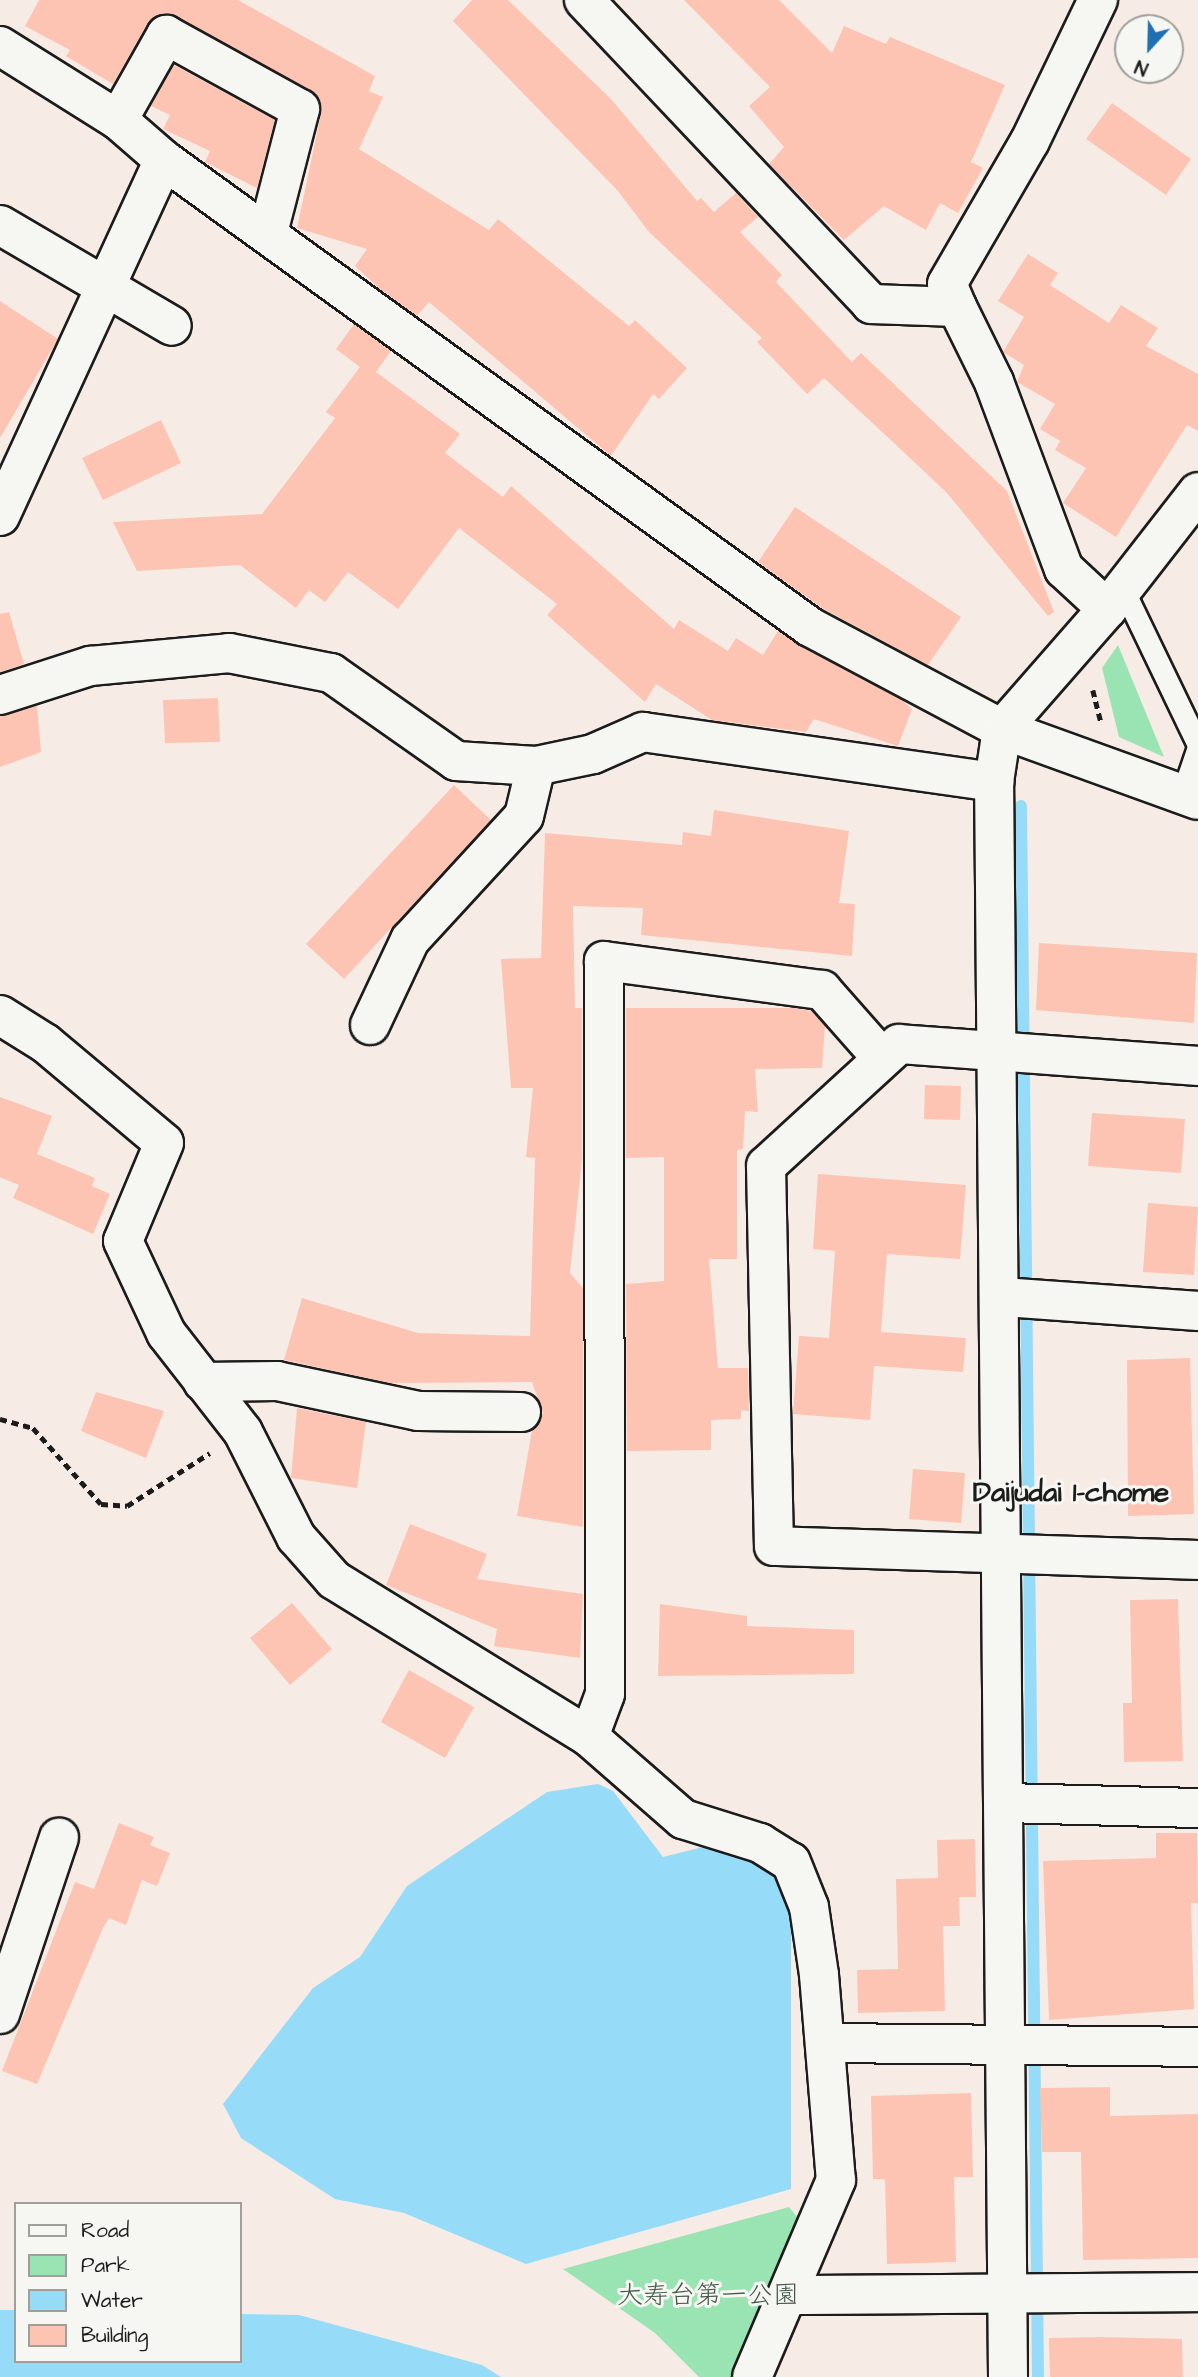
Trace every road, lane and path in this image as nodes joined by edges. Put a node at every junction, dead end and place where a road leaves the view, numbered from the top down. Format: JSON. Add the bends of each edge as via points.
{"nodes":[{"id":1,"x":1098,"y":0,"type":"edge"},
{"id":2,"x":595,"y":4,"type":"edge"},
{"id":3,"x":0,"y":46,"type":"edge"},
{"id":4,"x":118,"y":120,"type":"junction"},
{"id":5,"x":164,"y":160,"type":"junction"},
{"id":6,"x":0,"y":225,"type":"edge"},
{"id":7,"x":268,"y":233,"type":"junction"},
{"id":8,"x":103,"y":291,"type":"junction"},
{"id":9,"x":957,"y":307,"type":"junction"},
{"id":10,"x":172,"y":326,"type":"dead end"},
{"id":11,"x":1198,"y":492,"type":"edge"},
{"id":12,"x":0,"y":516,"type":"edge"},
{"id":13,"x":1186,"y":529,"type":"edge"},
{"id":14,"x":1115,"y":599,"type":"junction"},
{"id":15,"x":1093,"y":685,"type":"dead end"},
{"id":16,"x":0,"y":695,"type":"edge"},
{"id":17,"x":1002,"y":729,"type":"junction"},
{"id":18,"x":1107,"y":735,"type":"dead end"},
{"id":19,"x":1198,"y":746,"type":"edge"},
{"id":20,"x":536,"y":766,"type":"junction"},
{"id":21,"x":994,"y":782,"type":"junction"},
{"id":22,"x":1190,"y":797,"type":"edge"},
{"id":23,"x":0,"y":1016,"type":"edge"},
{"id":24,"x":370,"y":1026,"type":"dead end"},
{"id":25,"x":1001,"y":1050,"type":"junction"},
{"id":26,"x":881,"y":1057,"type":"junction"},
{"id":27,"x":1198,"y":1066,"type":"edge"},
{"id":28,"x":1003,"y":1297,"type":"junction"},
{"id":29,"x":1198,"y":1311,"type":"edge"},
{"id":30,"x":204,"y":1382,"type":"junction"},
{"id":31,"x":521,"y":1412,"type":"dead end"},
{"id":32,"x":0,"y":1419,"type":"edge"},
{"id":33,"x":243,"y":1432,"type":"junction"},
{"id":34,"x":1005,"y":1552,"type":"junction"},
{"id":35,"x":1198,"y":1559,"type":"edge"},
{"id":36,"x":589,"y":1737,"type":"junction"},
{"id":37,"x":1005,"y":1803,"type":"junction"},
{"id":38,"x":1198,"y":1808,"type":"edge"},
{"id":39,"x":58,"y":1838,"type":"dead end"},
{"id":40,"x":8,"y":1966,"type":"edge"},
{"id":41,"x":0,"y":2014,"type":"edge"},
{"id":42,"x":828,"y":2043,"type":"junction"},
{"id":43,"x":1008,"y":2046,"type":"junction"},
{"id":44,"x":1198,"y":2048,"type":"edge"},
{"id":45,"x":1198,"y":2292,"type":"edge"},
{"id":46,"x":791,"y":2295,"type":"junction"},
{"id":47,"x":1007,"y":2295,"type":"junction"},
{"id":48,"x":752,"y":2377,"type":"edge"},
{"id":49,"x":1008,"y":2377,"type":"edge"}],
"edges":[{"from":1,"to":9,"type":"street","via":[[1030,141],[947,284]]},
{"from":2,"to":9,"type":"street","via":[[872,304]]},
{"from":3,"to":4,"type":"street"},
{"from":4,"to":5,"type":"street"},
{"from":4,"to":7,"type":"street","via":[[166,35],[300,108]]},
{"from":5,"to":7,"type":"street"},
{"from":5,"to":8,"type":"street"},
{"from":6,"to":8,"type":"street"},
{"from":7,"to":17,"type":"street","via":[[810,627]]},
{"from":8,"to":10,"type":"street"},
{"from":8,"to":12,"type":"street"},
{"from":9,"to":14,"type":"street","via":[[994,382],[1064,569]]},
{"from":11,"to":13,"type":"street"},
{"from":13,"to":14,"type":"street"},
{"from":14,"to":17,"type":"street"},
{"from":14,"to":19,"type":"lane"},
{"from":15,"to":18,"type":"path","via":[[1093,706]]},
{"from":16,"to":20,"type":"street","via":[[90,666],[229,653],[331,673],[456,761]]},
{"from":17,"to":21,"type":"street"},
{"from":17,"to":22,"type":"street"},
{"from":19,"to":22,"type":"lane"},
{"from":20,"to":21,"type":"street","via":[[593,754],[643,732]]},
{"from":20,"to":24,"type":"street","via":[[524,816],[410,940]]},
{"from":21,"to":25,"type":"street"},
{"from":23,"to":30,"type":"street","via":[[45,1043],[164,1143],[123,1241],[166,1333]]},
{"from":25,"to":26,"type":"street","via":[[899,1044]]},
{"from":25,"to":27,"type":"street"},
{"from":25,"to":28,"type":"street"},
{"from":26,"to":34,"type":"street","via":[[766,1166],[774,1546]]},
{"from":26,"to":36,"type":"street","via":[[822,990],[604,961],[605,1694]]},
{"from":28,"to":29,"type":"street"},
{"from":28,"to":34,"type":"street"},
{"from":30,"to":31,"type":"street","via":[[277,1381],[418,1411]]},
{"from":30,"to":33,"type":"street"},
{"from":32,"to":33,"type":"path","via":[[33,1428],[101,1504],[127,1506]]},
{"from":33,"to":36,"type":"street","via":[[296,1537],[334,1580]]},
{"from":34,"to":35,"type":"street"},
{"from":34,"to":37,"type":"street"},
{"from":36,"to":42,"type":"street","via":[[683,1819],[760,1843],[791,1862],[809,1906]]},
{"from":37,"to":38,"type":"street"},
{"from":37,"to":43,"type":"street"},
{"from":39,"to":40,"type":"street"},
{"from":40,"to":41,"type":"street"},
{"from":42,"to":43,"type":"street"},
{"from":42,"to":46,"type":"street","via":[[836,2180]]},
{"from":43,"to":44,"type":"street"},
{"from":43,"to":47,"type":"street"},
{"from":45,"to":47,"type":"street"},
{"from":46,"to":47,"type":"street"},
{"from":46,"to":48,"type":"street"},
{"from":47,"to":49,"type":"street"}]}
